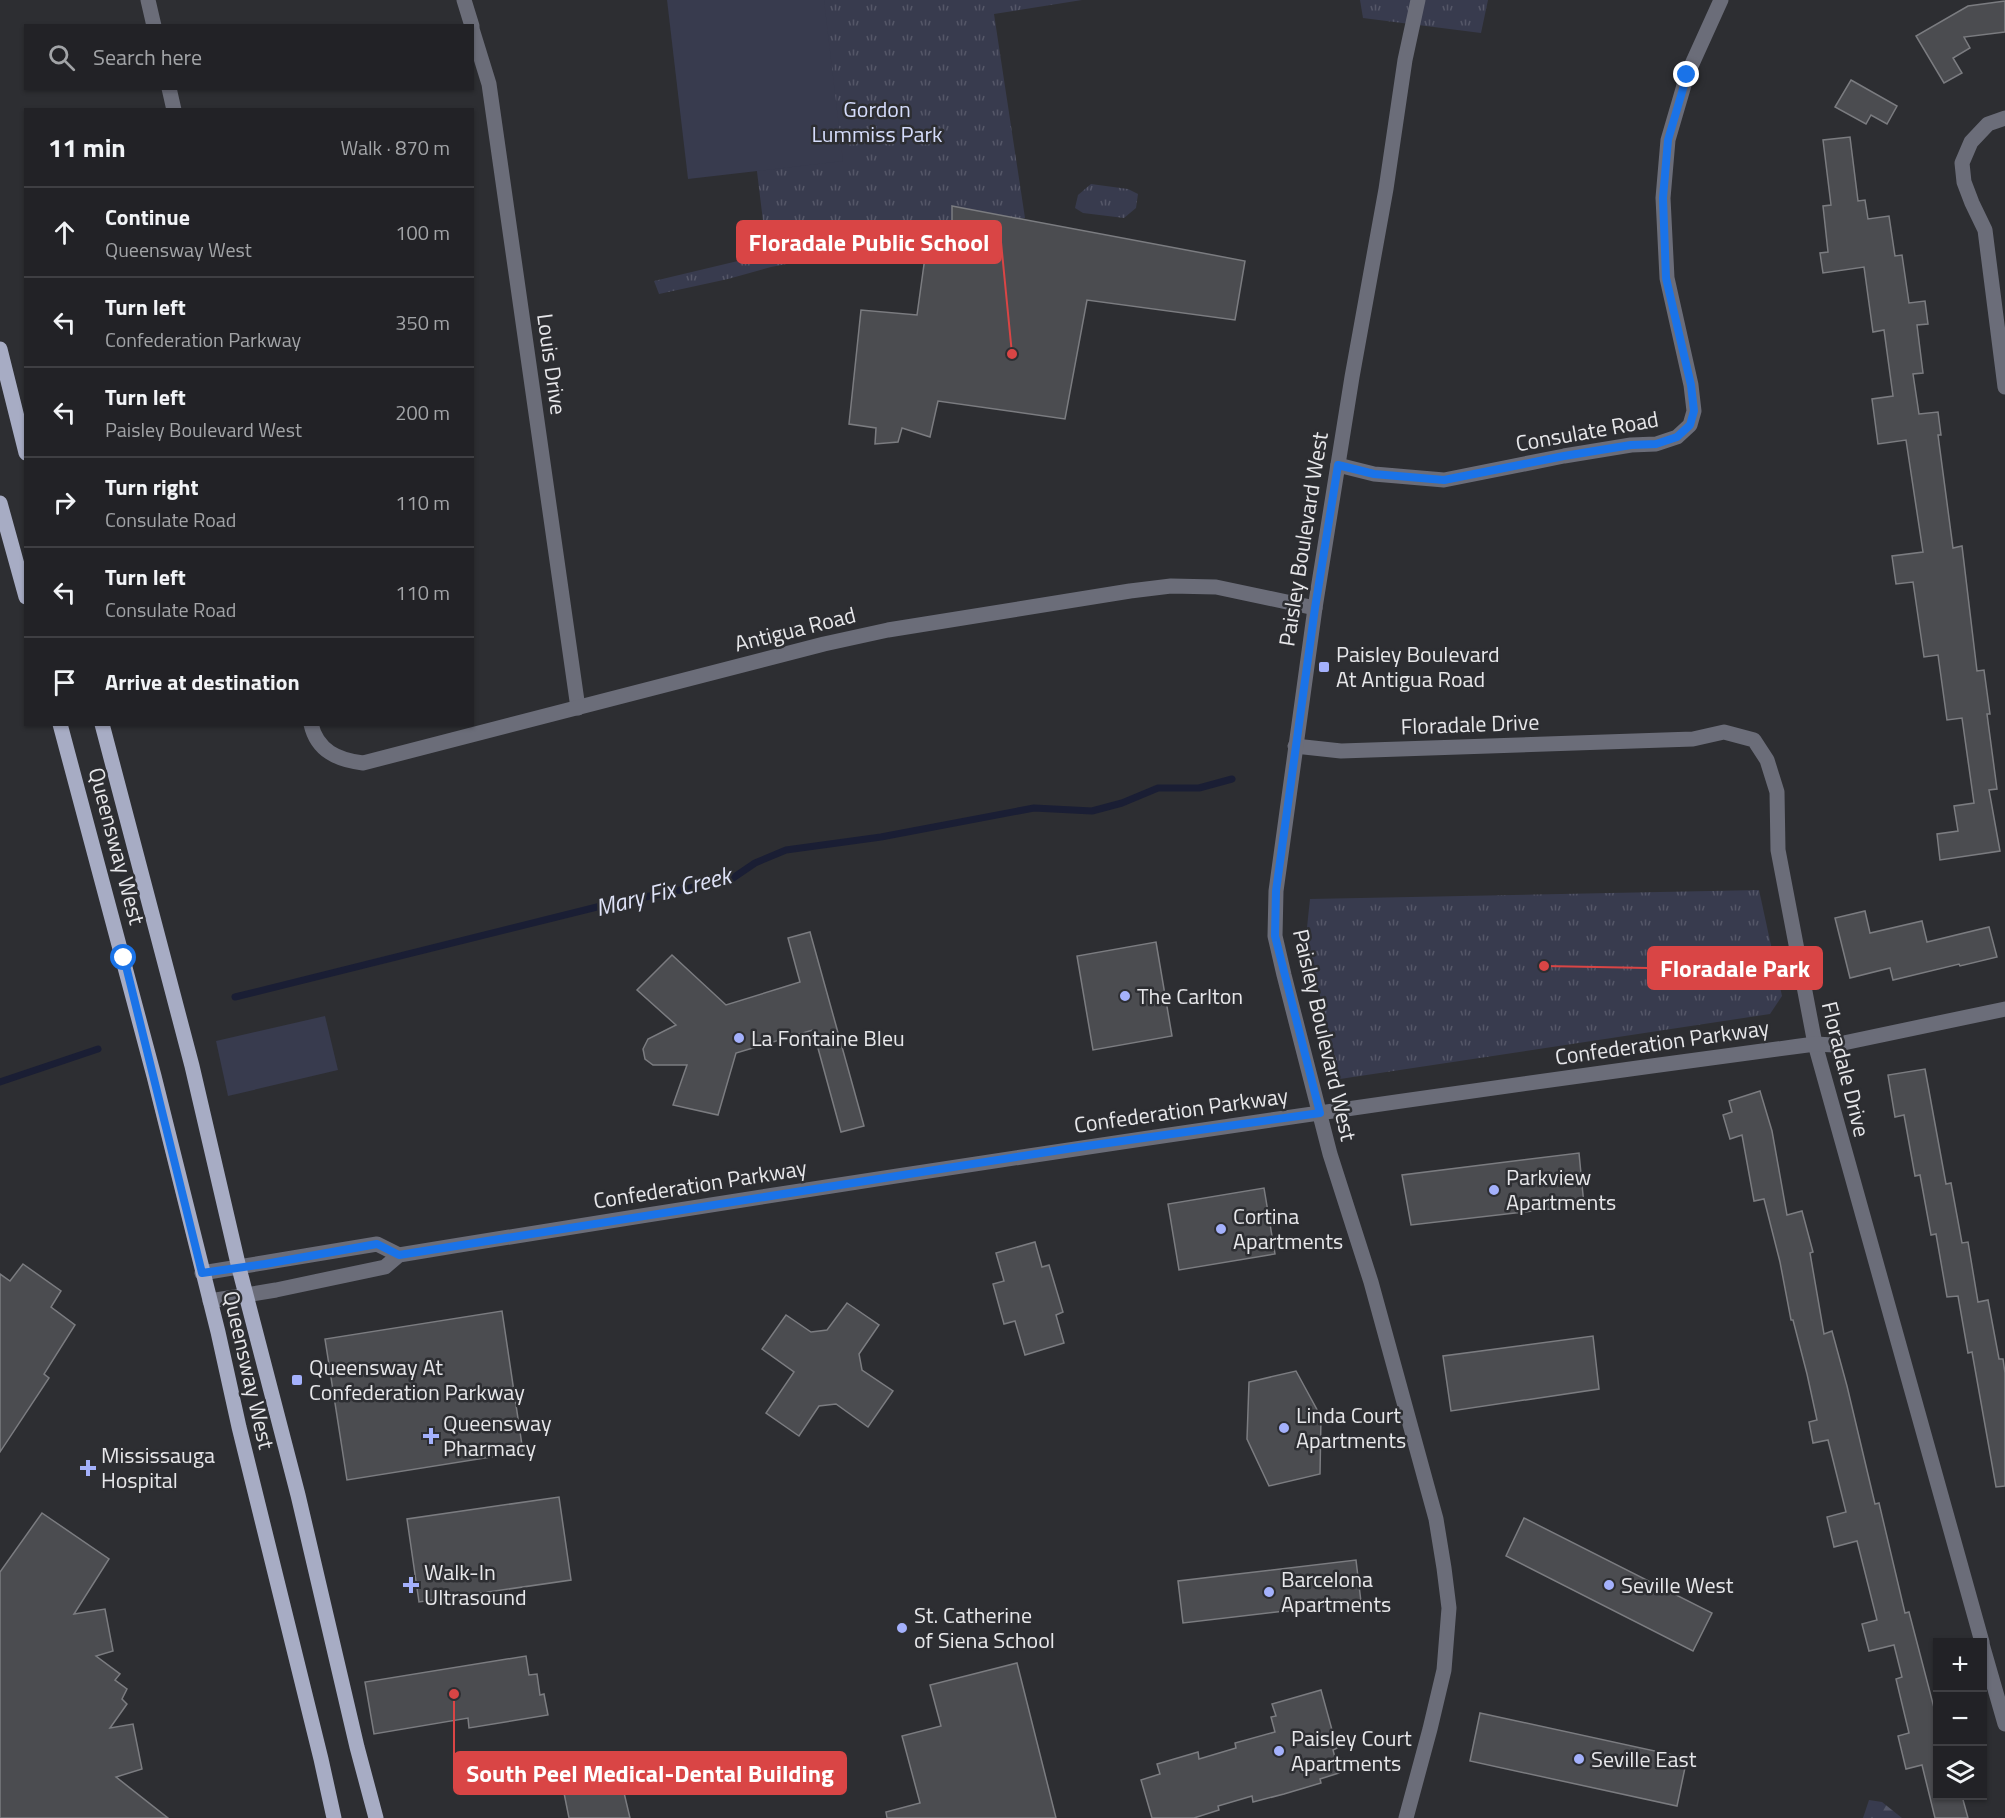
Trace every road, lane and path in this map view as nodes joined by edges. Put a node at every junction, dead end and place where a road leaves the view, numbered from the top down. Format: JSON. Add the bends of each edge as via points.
{"nodes":[{"id":1,"x":148,"y":0,"type":"edge"},
{"id":2,"x":464,"y":0,"type":"edge"},
{"id":3,"x":1418,"y":0,"type":"edge"},
{"id":4,"x":1721,"y":0,"type":"edge"},
{"id":5,"x":154,"y":24,"type":"edge"},
{"id":6,"x":471,"y":24,"type":"edge"},
{"id":7,"x":474,"y":34,"type":"edge"},
{"id":8,"x":169,"y":90,"type":"edge"},
{"id":9,"x":174,"y":108,"type":"edge"},
{"id":10,"x":2005,"y":118,"type":"edge"},
{"id":11,"x":0,"y":349,"type":"edge"},
{"id":12,"x":3,"y":380,"type":"edge"},
{"id":13,"x":2005,"y":387,"type":"edge"},
{"id":14,"x":24,"y":447,"type":"edge"},
{"id":15,"x":1338,"y":465,"type":"junction"},
{"id":16,"x":0,"y":503,"type":"edge"},
{"id":17,"x":24,"y":590,"type":"edge"},
{"id":18,"x":1315,"y":608,"type":"junction"},
{"id":19,"x":578,"y":708,"type":"junction"},
{"id":20,"x":61,"y":726,"type":"edge"},
{"id":21,"x":103,"y":726,"type":"edge"},
{"id":22,"x":312,"y":726,"type":"edge"},
{"id":23,"x":1295,"y":746,"type":"junction"},
{"id":24,"x":2005,"y":1009,"type":"edge"},
{"id":25,"x":1815,"y":1044,"type":"junction"},
{"id":26,"x":1320,"y":1113,"type":"junction"},
{"id":27,"x":399,"y":1255,"type":"junction"},
{"id":28,"x":239,"y":1268,"type":"junction"},
{"id":29,"x":202,"y":1273,"type":"junction"},
{"id":30,"x":247,"y":1294,"type":"junction"},
{"id":31,"x":210,"y":1301,"type":"junction"},
{"id":32,"x":1981,"y":1638,"type":"edge"},
{"id":33,"x":1987,"y":1661,"type":"edge"},
{"id":34,"x":2005,"y":1724,"type":"edge"},
{"id":35,"x":334,"y":1818,"type":"edge"},
{"id":36,"x":376,"y":1818,"type":"edge"},
{"id":37,"x":1406,"y":1818,"type":"edge"}],
"edges":[{"from":1,"to":5,"type":"street"},
{"from":2,"to":6,"type":"street","name":"Louis Drive"},
{"from":3,"to":15,"type":"street","name":"Paisley Boulevard West"},
{"from":4,"to":15,"type":"street","name":"Consulate Road","via":[[1687,75],[1668,140],[1663,198],[1666,278],[1691,385],[1694,411],[1690,425],[1677,437],[1656,444],[1564,456],[1444,480],[1374,474]]},
{"from":7,"to":19,"type":"street","name":"Louis Drive","via":[[489,84]]},
{"from":8,"to":9,"type":"street"},
{"from":10,"to":13,"type":"street","via":[[1988,124],[1971,142],[1962,163],[1964,182],[1984,230]]},
{"from":11,"to":12,"type":"main road"},
{"from":12,"to":14,"type":"main road"},
{"from":15,"to":18,"type":"street","name":"Paisley Boulevard West"},
{"from":16,"to":17,"type":"main road"},
{"from":18,"to":19,"type":"street","name":"Antigua Road","via":[[1216,587],[1171,586],[1130,591],[888,630]]},
{"from":18,"to":23,"type":"street","name":"Paisley Boulevard West"},
{"from":19,"to":22,"type":"street","name":"Antigua Road","via":[[363,763],[344,761],[322,747]]},
{"from":20,"to":29,"type":"main road","name":"Queensway West","via":[[124,958]]},
{"from":21,"to":28,"type":"main road","name":"Queensway West","via":[[192,1066]]},
{"from":23,"to":25,"type":"street","name":"Floradale Drive","via":[[1341,751],[1693,739],[1724,732],[1754,740],[1767,760],[1777,792],[1778,850]]},
{"from":23,"to":26,"type":"street","name":"Paisley Boulevard West","via":[[1276,891],[1275,936]]},
{"from":24,"to":25,"type":"street","name":"Confederation Parkway","via":[[1834,1045]]},
{"from":25,"to":26,"type":"street","name":"Confederation Parkway"},
{"from":25,"to":32,"type":"street","name":"Floradale Drive"},
{"from":26,"to":27,"type":"street","name":"Confederation Parkway","via":[[1073,1148]]},
{"from":26,"to":37,"type":"street","name":"Paisley Boulevard West","via":[[1436,1519],[1449,1608],[1444,1670]]},
{"from":27,"to":28,"type":"street","name":"Confederation Parkway","via":[[377,1244]]},
{"from":27,"to":30,"type":"street","name":"Confederation Parkway","via":[[385,1267]]},
{"from":28,"to":29,"type":"street","name":"Confederation Parkway"},
{"from":28,"to":30,"type":"main road","name":"Queensway West"},
{"from":29,"to":31,"type":"main road","name":"Queensway West"},
{"from":30,"to":31,"type":"street","name":"Confederation Parkway"},
{"from":30,"to":36,"type":"main road","name":"Queensway West"},
{"from":31,"to":35,"type":"main road","name":"Queensway West"},
{"from":33,"to":34,"type":"street","name":"Floradale Drive"}]}
